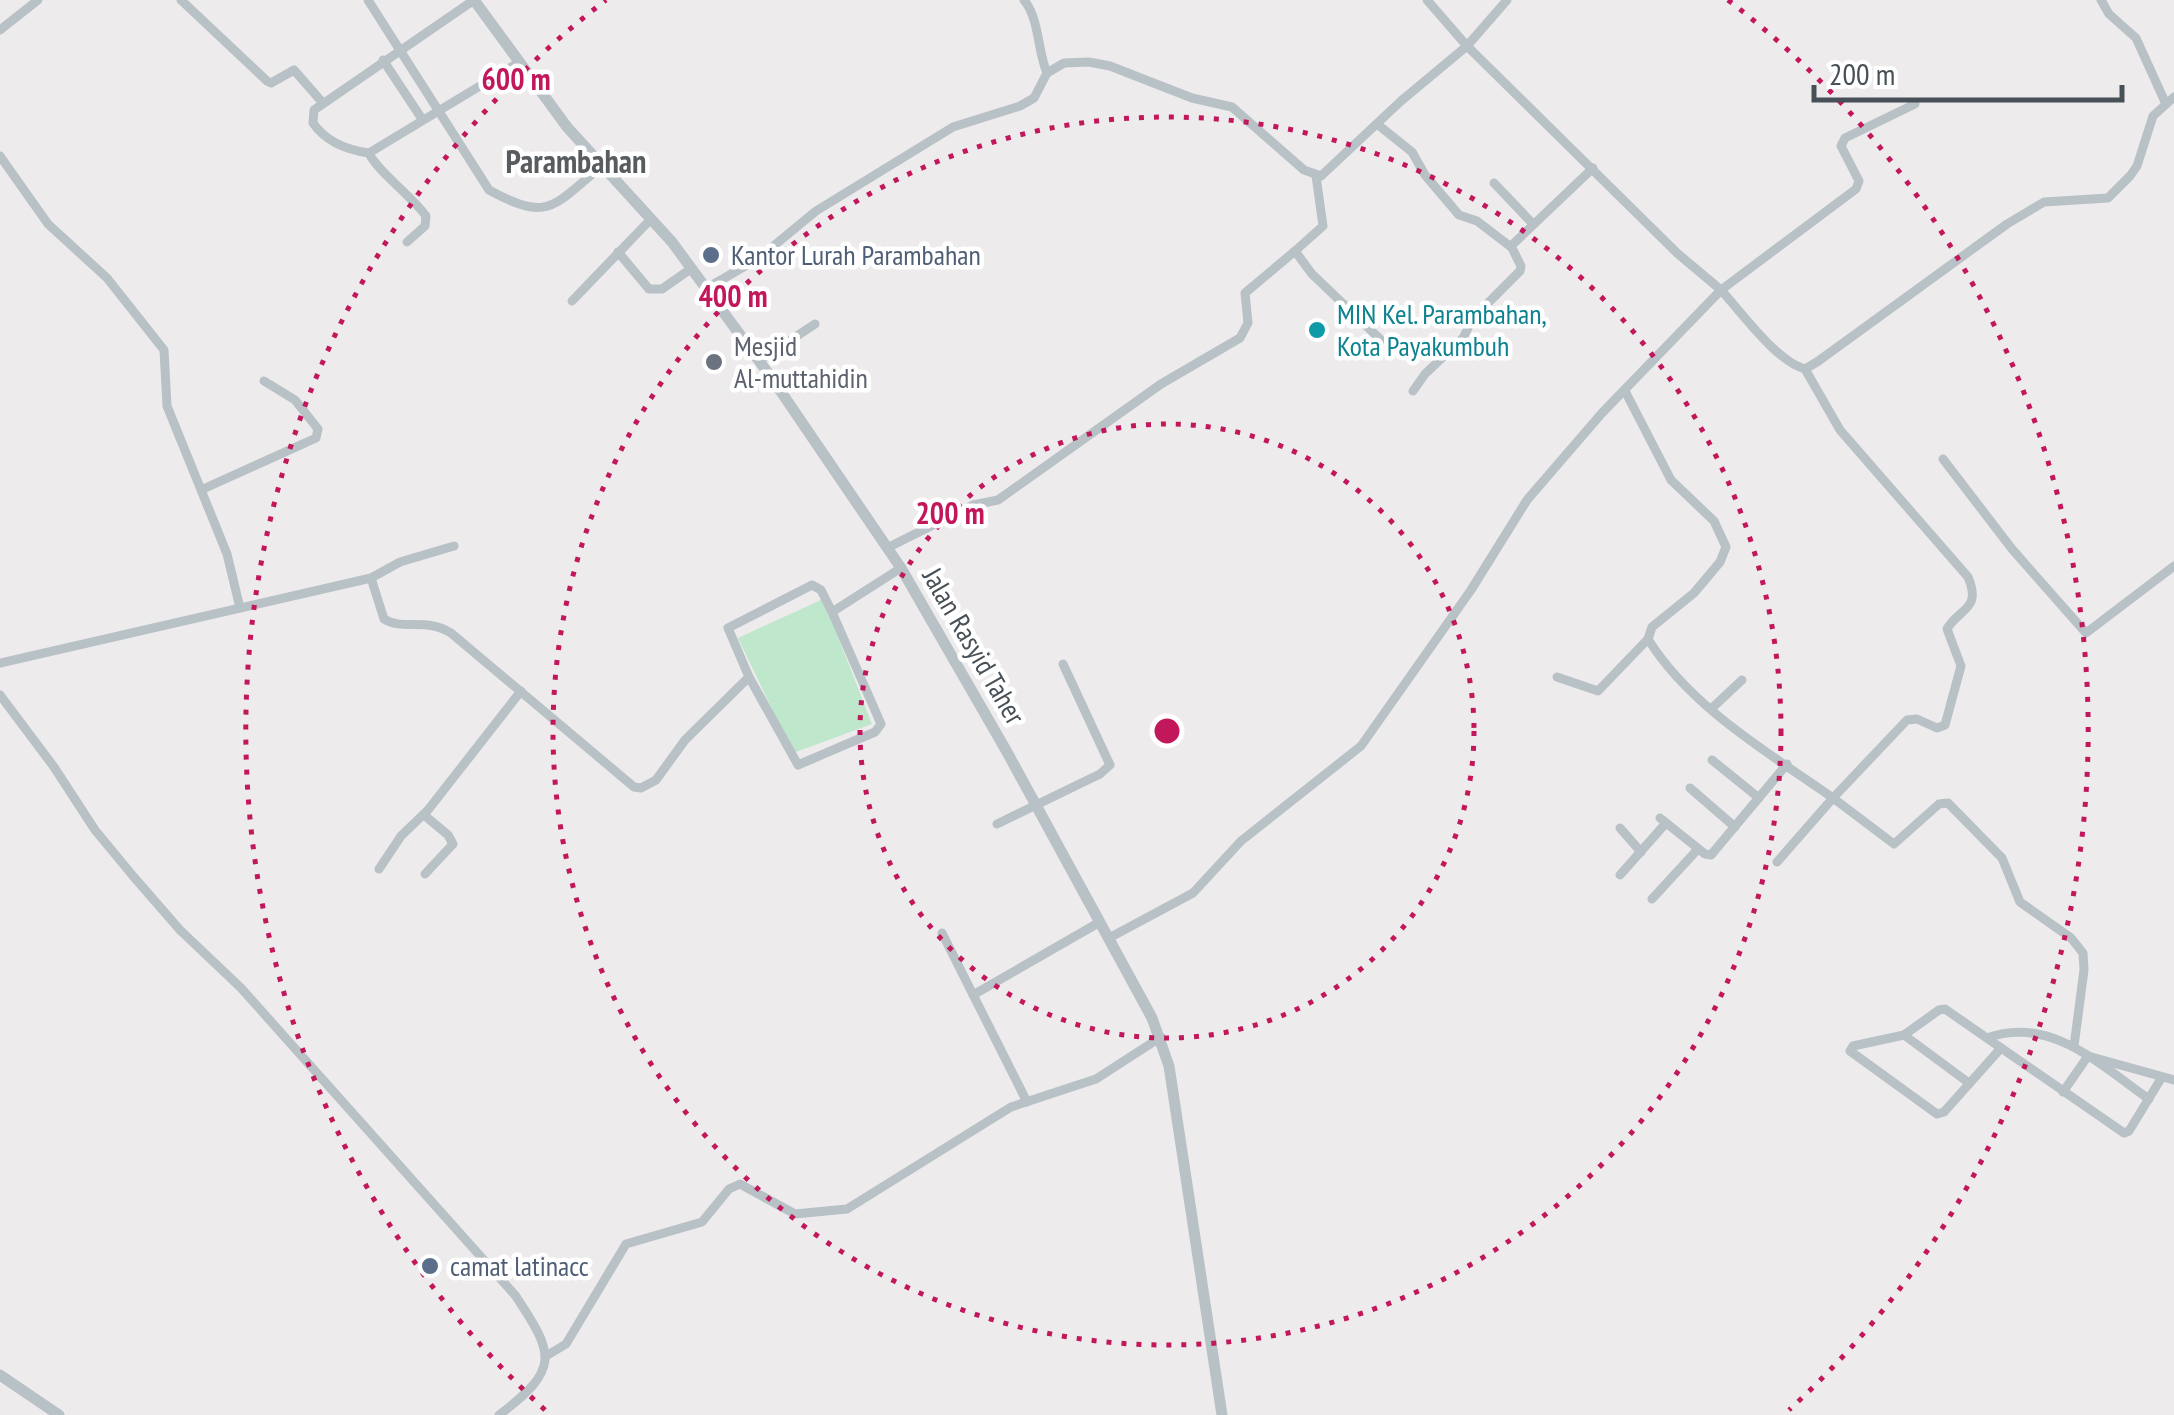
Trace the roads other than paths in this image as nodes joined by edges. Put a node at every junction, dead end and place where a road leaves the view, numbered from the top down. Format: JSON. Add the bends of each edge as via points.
{"nodes":[{"id":1,"x":38,"y":0,"type":"edge"},
{"id":2,"x":181,"y":0,"type":"edge"},
{"id":3,"x":368,"y":0,"type":"edge"},
{"id":4,"x":474,"y":0,"type":"edge"},
{"id":5,"x":1024,"y":0,"type":"edge"},
{"id":6,"x":1428,"y":0,"type":"edge"},
{"id":7,"x":1508,"y":0,"type":"edge"},
{"id":8,"x":2101,"y":0,"type":"edge"},
{"id":9,"x":0,"y":30,"type":"edge"},
{"id":10,"x":1467,"y":46,"type":"junction"},
{"id":11,"x":401,"y":48,"type":"junction"},
{"id":12,"x":383,"y":60,"type":"junction"},
{"id":13,"x":518,"y":63,"type":"junction"},
{"id":14,"x":1047,"y":74,"type":"junction"},
{"id":15,"x":2170,"y":99,"type":"edge"},
{"id":16,"x":322,"y":102,"type":"junction"},
{"id":17,"x":1915,"y":104,"type":"dead end"},
{"id":18,"x":439,"y":109,"type":"junction"},
{"id":19,"x":422,"y":119,"type":"junction"},
{"id":20,"x":1377,"y":124,"type":"junction"},
{"id":21,"x":369,"y":153,"type":"junction"},
{"id":22,"x":0,"y":156,"type":"edge"},
{"id":23,"x":601,"y":166,"type":"junction"},
{"id":24,"x":1592,"y":168,"type":"junction"},
{"id":25,"x":1316,"y":176,"type":"junction"},
{"id":26,"x":1494,"y":184,"type":"dead end"},
{"id":27,"x":650,"y":218,"type":"junction"},
{"id":28,"x":1533,"y":224,"type":"junction"},
{"id":29,"x":407,"y":242,"type":"dead end"},
{"id":30,"x":1511,"y":247,"type":"junction"},
{"id":31,"x":1295,"y":251,"type":"junction"},
{"id":32,"x":618,"y":252,"type":"junction"},
{"id":33,"x":692,"y":268,"type":"junction"},
{"id":34,"x":707,"y":288,"type":"junction"},
{"id":35,"x":1722,"y":290,"type":"junction"},
{"id":36,"x":572,"y":301,"type":"dead end"},
{"id":37,"x":815,"y":324,"type":"dead end"},
{"id":38,"x":1381,"y":340,"type":"dead end"},
{"id":39,"x":759,"y":361,"type":"junction"},
{"id":40,"x":1805,"y":369,"type":"junction"},
{"id":41,"x":264,"y":381,"type":"dead end"},
{"id":42,"x":1413,"y":391,"type":"dead end"},
{"id":43,"x":1625,"y":391,"type":"junction"},
{"id":44,"x":1943,"y":459,"type":"dead end"},
{"id":45,"x":203,"y":490,"type":"junction"},
{"id":46,"x":454,"y":546,"type":"dead end"},
{"id":47,"x":887,"y":548,"type":"junction"},
{"id":48,"x":2174,"y":566,"type":"edge"},
{"id":49,"x":901,"y":568,"type":"junction"},
{"id":50,"x":371,"y":578,"type":"junction"},
{"id":51,"x":240,"y":608,"type":"junction"},
{"id":52,"x":832,"y":612,"type":"junction"},
{"id":53,"x":1648,"y":639,"type":"junction"},
{"id":54,"x":0,"y":662,"type":"edge"},
{"id":55,"x":1063,"y":664,"type":"dead end"},
{"id":56,"x":749,"y":677,"type":"junction"},
{"id":57,"x":1557,"y":677,"type":"dead end"},
{"id":58,"x":1742,"y":680,"type":"dead end"},
{"id":59,"x":521,"y":692,"type":"junction"},
{"id":60,"x":0,"y":695,"type":"edge"},
{"id":61,"x":1711,"y":710,"type":"junction"},
{"id":62,"x":1712,"y":760,"type":"dead end"},
{"id":63,"x":1787,"y":764,"type":"junction"},
{"id":64,"x":1690,"y":788,"type":"dead end"},
{"id":65,"x":1758,"y":798,"type":"junction"},
{"id":66,"x":1833,"y":798,"type":"junction"},
{"id":67,"x":1035,"y":804,"type":"junction"},
{"id":68,"x":424,"y":815,"type":"junction"},
{"id":69,"x":998,"y":824,"type":"dead end"},
{"id":70,"x":1735,"y":827,"type":"junction"},
{"id":71,"x":1620,"y":828,"type":"dead end"},
{"id":72,"x":1698,"y":849,"type":"junction"},
{"id":73,"x":1640,"y":852,"type":"junction"},
{"id":74,"x":1776,"y":862,"type":"dead end"},
{"id":75,"x":379,"y":869,"type":"dead end"},
{"id":76,"x":425,"y":874,"type":"dead end"},
{"id":77,"x":1620,"y":875,"type":"dead end"},
{"id":78,"x":1652,"y":898,"type":"dead end"},
{"id":79,"x":1100,"y":922,"type":"junction"},
{"id":80,"x":942,"y":933,"type":"dead end"},
{"id":81,"x":1109,"y":938,"type":"junction"},
{"id":82,"x":973,"y":995,"type":"junction"},
{"id":83,"x":1904,"y":1035,"type":"junction"},
{"id":84,"x":1161,"y":1037,"type":"junction"},
{"id":85,"x":1987,"y":1038,"type":"junction"},
{"id":86,"x":2074,"y":1046,"type":"junction"},
{"id":87,"x":2001,"y":1048,"type":"junction"},
{"id":88,"x":2088,"y":1056,"type":"junction"},
{"id":89,"x":2162,"y":1077,"type":"junction"},
{"id":90,"x":2174,"y":1080,"type":"edge"},
{"id":91,"x":1969,"y":1083,"type":"junction"},
{"id":92,"x":2063,"y":1092,"type":"junction"},
{"id":93,"x":2148,"y":1099,"type":"junction"},
{"id":94,"x":1027,"y":1102,"type":"junction"},
{"id":95,"x":546,"y":1356,"type":"junction"},
{"id":96,"x":0,"y":1375,"type":"edge"},
{"id":97,"x":59,"y":1415,"type":"edge"},
{"id":98,"x":499,"y":1415,"type":"edge"},
{"id":99,"x":1222,"y":1415,"type":"edge"}],
"edges":[{"from":1,"to":9,"type":"street"},
{"from":2,"to":16,"type":"street","via":[[266,81],[294,70]]},
{"from":3,"to":11,"type":"street"},
{"from":4,"to":11,"type":"street"},
{"from":4,"to":13,"type":"street","name":"Jalan Rasyid Taher"},
{"from":5,"to":14,"type":"street"},
{"from":6,"to":10,"type":"street"},
{"from":7,"to":10,"type":"street"},
{"from":8,"to":15,"type":"street","via":[[2136,38]]},
{"from":10,"to":20,"type":"street"},
{"from":10,"to":24,"type":"street"},
{"from":11,"to":12,"type":"street"},
{"from":11,"to":18,"type":"street"},
{"from":12,"to":16,"type":"street"},
{"from":12,"to":19,"type":"street"},
{"from":13,"to":18,"type":"street"},
{"from":13,"to":23,"type":"street","name":"Jalan Rasyid Taher"},
{"from":14,"to":25,"type":"street","via":[[1064,63],[1089,62],[1223,103]]},
{"from":14,"to":34,"type":"street","via":[[1034,98],[953,126]]},
{"from":15,"to":40,"type":"street","via":[[2153,116],[2137,166],[2108,198],[2044,202]]},
{"from":16,"to":21,"type":"street","via":[[312,117],[320,133]]},
{"from":17,"to":35,"type":"street","via":[[1845,138],[1841,146],[1860,181],[1856,189]]},
{"from":18,"to":19,"type":"street"},
{"from":18,"to":23,"type":"street","via":[[484,186],[518,205],[552,204]]},
{"from":19,"to":21,"type":"street"},
{"from":20,"to":25,"type":"street","via":[[1327,174]]},
{"from":20,"to":30,"type":"street","via":[[1412,152],[1459,215]]},
{"from":21,"to":29,"type":"street","via":[[426,216],[425,226]]},
{"from":22,"to":45,"type":"street","via":[[48,224],[106,278],[164,350],[167,406]]},
{"from":23,"to":27,"type":"street","name":"Jalan Rasyid Taher"},
{"from":24,"to":28,"type":"street"},
{"from":24,"to":35,"type":"street"},
{"from":25,"to":31,"type":"street","via":[[1323,226]]},
{"from":26,"to":28,"type":"street"},
{"from":27,"to":32,"type":"street"},
{"from":27,"to":33,"type":"street","name":"Jalan Rasyid Taher"},
{"from":28,"to":30,"type":"street"},
{"from":30,"to":42,"type":"street","via":[[1520,270]]},
{"from":31,"to":38,"type":"street"},
{"from":31,"to":47,"type":"street","via":[[1246,292],[1248,323],[1240,338],[1160,384],[998,500],[974,504]]},
{"from":32,"to":33,"type":"street","via":[[649,289],[662,289]]},
{"from":32,"to":36,"type":"street"},
{"from":33,"to":34,"type":"street","name":"Jalan Rasyid Taher"},
{"from":34,"to":39,"type":"street","name":"Jalan Rasyid Taher"},
{"from":35,"to":40,"type":"street","via":[[1775,350]]},
{"from":35,"to":43,"type":"street"},
{"from":37,"to":39,"type":"street"},
{"from":39,"to":47,"type":"street","name":"Jalan Rasyid Taher"},
{"from":40,"to":66,"type":"street","via":[[1840,430],[1972,586],[1971,604],[1947,629],[1961,666],[1945,725],[1908,720]]},
{"from":41,"to":45,"type":"street","via":[[295,400],[318,429],[316,438]]},
{"from":43,"to":53,"type":"street","via":[[1671,480],[1714,521],[1726,546],[1720,562],[1652,627]]},
{"from":43,"to":81,"type":"street","via":[[1528,500],[1361,746],[1241,841],[1193,893]]},
{"from":44,"to":48,"type":"street","via":[[2086,633]]},
{"from":45,"to":51,"type":"street"},
{"from":46,"to":50,"type":"street"},
{"from":47,"to":49,"type":"street","name":"Jalan Rasyid Taher"},
{"from":49,"to":52,"type":"street"},
{"from":49,"to":67,"type":"street","name":"Jalan Rasyid Taher"},
{"from":50,"to":51,"type":"street"},
{"from":50,"to":59,"type":"street","via":[[384,619],[444,629]]},
{"from":51,"to":54,"type":"street"},
{"from":52,"to":56,"type":"street","via":[[812,585],[730,626]]},
{"from":52,"to":56,"type":"street","via":[[881,720],[877,731],[798,766]]},
{"from":53,"to":57,"type":"street","via":[[1598,690]]},
{"from":53,"to":61,"type":"street"},
{"from":55,"to":67,"type":"street","via":[[1110,765]]},
{"from":56,"to":59,"type":"street","via":[[642,788]]},
{"from":58,"to":61,"type":"street"},
{"from":59,"to":68,"type":"street"},
{"from":60,"to":95,"type":"street","via":[[132,876],[499,1274]]},
{"from":61,"to":63,"type":"street"},
{"from":62,"to":65,"type":"street"},
{"from":63,"to":65,"type":"street"},
{"from":63,"to":66,"type":"street"},
{"from":64,"to":70,"type":"street"},
{"from":65,"to":70,"type":"street"},
{"from":66,"to":74,"type":"street"},
{"from":66,"to":86,"type":"street","via":[[1894,844],[1941,802],[1955,808],[2002,858],[2020,902],[2083,953]]},
{"from":67,"to":69,"type":"street"},
{"from":67,"to":79,"type":"street","name":"Jalan Rasyid Taher"},
{"from":68,"to":75,"type":"street"},
{"from":68,"to":76,"type":"street","via":[[454,844]]},
{"from":70,"to":72,"type":"street","via":[[1711,855]]},
{"from":71,"to":73,"type":"street"},
{"from":72,"to":73,"type":"street","via":[[1663,821]]},
{"from":72,"to":78,"type":"street"},
{"from":73,"to":77,"type":"street"},
{"from":79,"to":81,"type":"street","name":"Jalan Rasyid Taher"},
{"from":79,"to":82,"type":"street"},
{"from":80,"to":82,"type":"street"},
{"from":81,"to":84,"type":"street","name":"Jalan Rasyid Taher"},
{"from":82,"to":94,"type":"street"},
{"from":83,"to":85,"type":"street","via":[[1942,1008]]},
{"from":83,"to":91,"type":"street"},
{"from":83,"to":91,"type":"street","via":[[1850,1051],[1937,1114]]},
{"from":84,"to":94,"type":"street","via":[[1096,1079]]},
{"from":84,"to":99,"type":"street","name":"Jalan Rasyid Taher"},
{"from":85,"to":86,"type":"street","via":[[2022,1031]]},
{"from":85,"to":87,"type":"street"},
{"from":86,"to":88,"type":"street"},
{"from":87,"to":91,"type":"street"},
{"from":87,"to":92,"type":"street"},
{"from":88,"to":89,"type":"street"},
{"from":88,"to":92,"type":"street"},
{"from":88,"to":93,"type":"street"},
{"from":89,"to":90,"type":"street"},
{"from":89,"to":93,"type":"street"},
{"from":92,"to":93,"type":"street","via":[[2124,1133]]},
{"from":94,"to":95,"type":"street","via":[[846,1209],[795,1214],[740,1184],[702,1222],[628,1242],[566,1344]]},
{"from":95,"to":98,"type":"street","via":[[537,1381]]},
{"from":96,"to":97,"type":"street"}]}
